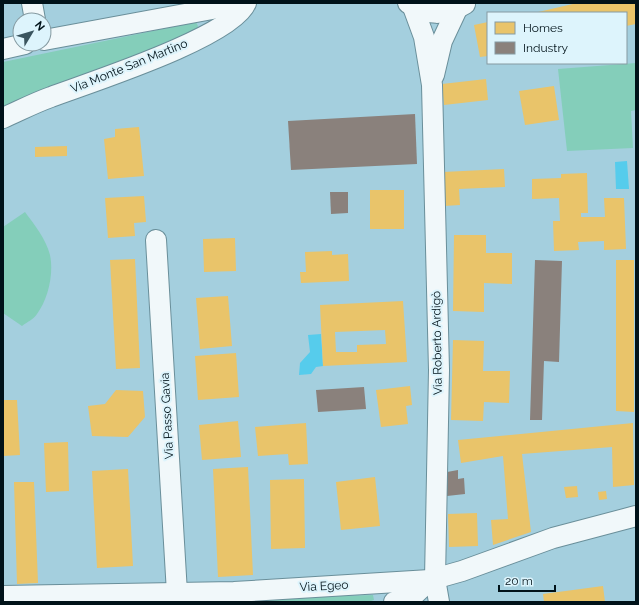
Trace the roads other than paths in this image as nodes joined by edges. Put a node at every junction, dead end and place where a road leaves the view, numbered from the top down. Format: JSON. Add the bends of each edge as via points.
{"nodes":[{"id":1,"x":245,"y":3,"type":"edge"},
{"id":2,"x":410,"y":5,"type":"edge"},
{"id":3,"x":462,"y":6,"type":"edge"},
{"id":4,"x":52,"y":39,"type":"edge"},
{"id":5,"x":432,"y":85,"type":"junction"},
{"id":6,"x":3,"y":118,"type":"edge"},
{"id":7,"x":156,"y":240,"type":"dead end"},
{"id":8,"x":636,"y":516,"type":"edge"},
{"id":9,"x":433,"y":579,"type":"junction"},
{"id":10,"x":177,"y":593,"type":"junction"},
{"id":11,"x":3,"y":596,"type":"edge"},
{"id":12,"x":42,"y":599,"type":"edge"},
{"id":13,"x":394,"y":602,"type":"edge"},
{"id":14,"x":439,"y":602,"type":"edge"}],
"edges":[{"from":1,"to":4,"type":"street","name":"Via Monte San Martino"},
{"from":1,"to":6,"type":"street","name":"Via Monte San Martino","via":[[238,15],[209,33],[157,57],[48,98]]},
{"from":2,"to":3,"type":"street","via":[[428,13],[443,13]]},
{"from":2,"to":5,"type":"street","name":"Via Roberto Ardigò","via":[[424,37]]},
{"from":3,"to":5,"type":"street","name":"Via Roberto Ardigò","via":[[442,41]]},
{"from":5,"to":9,"type":"street","name":"Via Roberto Ardigò","via":[[439,370]]},
{"from":7,"to":10,"type":"street","name":"Via Passo Gavia"},
{"from":8,"to":9,"type":"street","name":"Via Egeo","via":[[553,538],[462,572]]},
{"from":9,"to":10,"type":"street","name":"Via Egeo","via":[[234,592]]},
{"from":9,"to":13,"type":"street","via":[[412,597]]},
{"from":9,"to":14,"type":"street","name":"Via Roberto Ardigò"},
{"from":10,"to":12,"type":"street","name":"Via Egeo"},
{"from":11,"to":12,"type":"street","name":"Via Egeo"}]}
